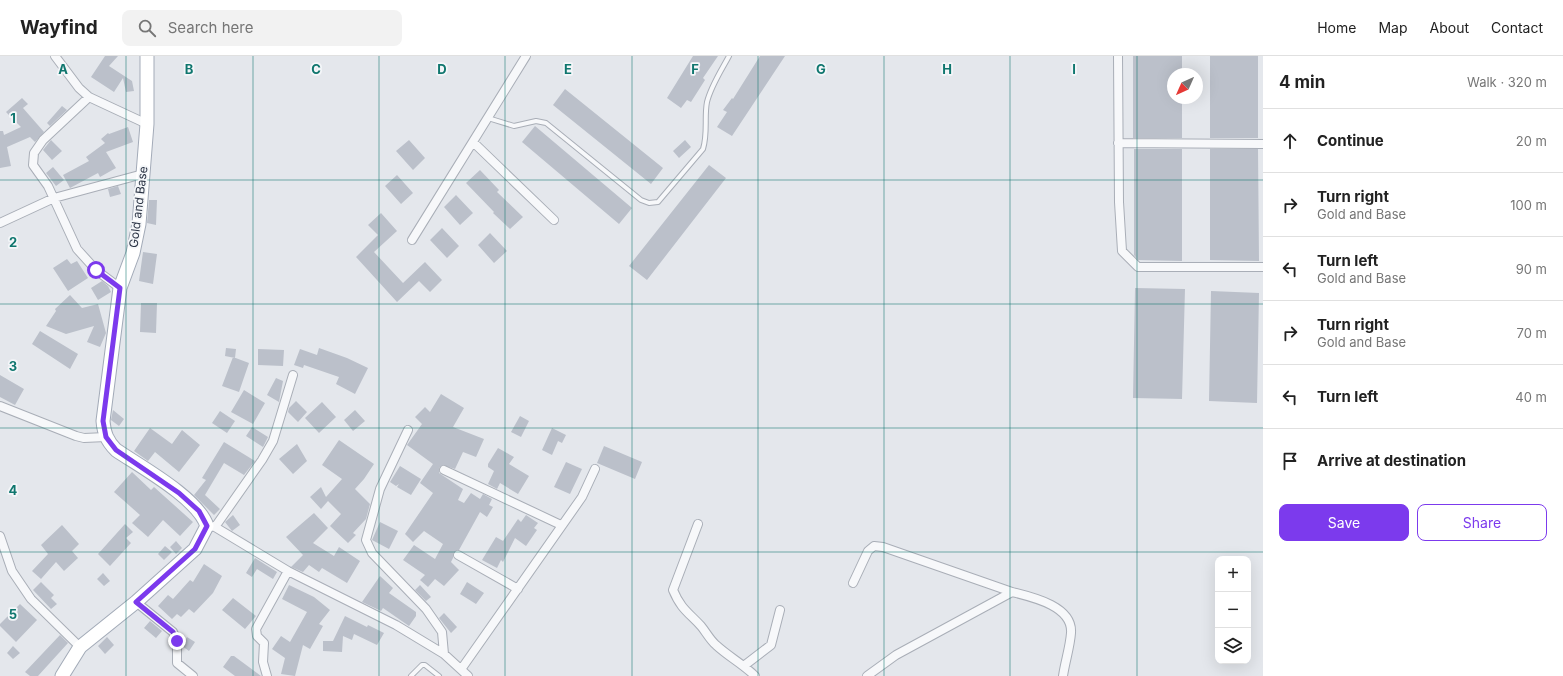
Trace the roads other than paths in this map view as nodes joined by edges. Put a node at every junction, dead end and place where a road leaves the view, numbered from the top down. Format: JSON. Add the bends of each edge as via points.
{"nodes":[{"id":1,"x":55,"y":56,"type":"edge"},
{"id":2,"x":147,"y":56,"type":"edge"},
{"id":3,"x":526,"y":56,"type":"edge"},
{"id":4,"x":729,"y":56,"type":"edge"},
{"id":5,"x":1118,"y":56,"type":"edge"},
{"id":6,"x":89,"y":97,"type":"junction"},
{"id":7,"x":488,"y":118,"type":"junction"},
{"id":8,"x":147,"y":124,"type":"junction"},
{"id":9,"x":473,"y":142,"type":"junction"},
{"id":10,"x":1118,"y":143,"type":"junction"},
{"id":11,"x":1263,"y":144,"type":"edge"},
{"id":12,"x":143,"y":174,"type":"junction"},
{"id":13,"x":54,"y":198,"type":"junction"},
{"id":14,"x":554,"y":220,"type":"dead end"},
{"id":15,"x":0,"y":223,"type":"edge"},
{"id":16,"x":412,"y":240,"type":"dead end"},
{"id":17,"x":1263,"y":267,"type":"edge"},
{"id":18,"x":120,"y":288,"type":"junction"},
{"id":19,"x":293,"y":375,"type":"dead end"},
{"id":20,"x":0,"y":406,"type":"edge"},
{"id":21,"x":408,"y":430,"type":"dead end"},
{"id":22,"x":106,"y":437,"type":"junction"},
{"id":23,"x":595,"y":469,"type":"dead end"},
{"id":24,"x":444,"y":470,"type":"dead end"},
{"id":25,"x":698,"y":524,"type":"dead end"},
{"id":26,"x":561,"y":525,"type":"junction"},
{"id":27,"x":211,"y":526,"type":"junction"},
{"id":28,"x":0,"y":536,"type":"edge"},
{"id":29,"x":458,"y":555,"type":"dead end"},
{"id":30,"x":288,"y":571,"type":"junction"},
{"id":31,"x":853,"y":582,"type":"dead end"},
{"id":32,"x":518,"y":589,"type":"junction"},
{"id":33,"x":1012,"y":592,"type":"junction"},
{"id":34,"x":136,"y":602,"type":"junction"},
{"id":35,"x":780,"y":610,"type":"dead end"},
{"id":36,"x":80,"y":647,"type":"junction"},
{"id":37,"x":444,"y":654,"type":"junction"},
{"id":38,"x":745,"y":665,"type":"junction"},
{"id":39,"x":462,"y":668,"type":"junction"},
{"id":40,"x":870,"y":675,"type":"edge"},
{"id":41,"x":62,"y":676,"type":"edge"},
{"id":42,"x":193,"y":676,"type":"edge"},
{"id":43,"x":267,"y":676,"type":"edge"},
{"id":44,"x":411,"y":676,"type":"edge"},
{"id":45,"x":439,"y":676,"type":"edge"},
{"id":46,"x":468,"y":676,"type":"edge"},
{"id":47,"x":755,"y":676,"type":"edge"},
{"id":48,"x":1063,"y":676,"type":"edge"}],
"edges":[{"from":1,"to":6,"type":"street"},
{"from":2,"to":8,"type":"main road","name":"Gold and Base"},
{"from":3,"to":7,"type":"street"},
{"from":4,"to":7,"type":"lane","via":[[710,92],[707,103],[706,141],[703,149],[658,202],[641,200],[546,123],[536,121],[514,126]]},
{"from":5,"to":10,"type":"street"},
{"from":6,"to":8,"type":"street"},
{"from":6,"to":13,"type":"street","via":[[43,140],[34,152],[33,165]]},
{"from":7,"to":9,"type":"street"},
{"from":8,"to":12,"type":"main road","name":"Gold and Base"},
{"from":9,"to":14,"type":"street"},
{"from":9,"to":16,"type":"street"},
{"from":10,"to":11,"type":"street"},
{"from":10,"to":17,"type":"street","via":[[1122,251],[1129,260],[1138,267]]},
{"from":12,"to":13,"type":"street"},
{"from":12,"to":18,"type":"main road","name":"Gold and Base","via":[[139,224],[133,253]]},
{"from":13,"to":15,"type":"street"},
{"from":13,"to":18,"type":"street","via":[[78,249],[96,270]]},
{"from":18,"to":22,"type":"main road","name":"Gold and Base","via":[[103,421]]},
{"from":19,"to":27,"type":"street","via":[[273,441],[262,460]]},
{"from":20,"to":22,"type":"street","via":[[76,436]]},
{"from":21,"to":37,"type":"street","via":[[380,489],[366,540],[372,553],[426,609],[442,632]]},
{"from":22,"to":27,"type":"main road","via":[[116,450],[173,489],[199,511]]},
{"from":23,"to":26,"type":"street","via":[[582,497]]},
{"from":24,"to":26,"type":"street"},
{"from":25,"to":38,"type":"street","via":[[673,590],[679,604],[715,644]]},
{"from":26,"to":32,"type":"street"},
{"from":27,"to":30,"type":"street"},
{"from":27,"to":34,"type":"main road","via":[[195,549]]},
{"from":28,"to":36,"type":"street","via":[[12,571],[31,599]]},
{"from":29,"to":32,"type":"street"},
{"from":30,"to":37,"type":"street","via":[[396,625]]},
{"from":30,"to":43,"type":"street","via":[[256,629],[257,636],[264,644],[263,662]]},
{"from":31,"to":33,"type":"street","via":[[868,551],[874,546]]},
{"from":32,"to":39,"type":"street"},
{"from":33,"to":40,"type":"street","via":[[896,655]]},
{"from":33,"to":48,"type":"street","via":[[1046,602],[1067,617],[1071,631]]},
{"from":34,"to":36,"type":"main road"},
{"from":34,"to":42,"type":"street","via":[[173,632],[177,641],[177,663]]},
{"from":35,"to":38,"type":"street","via":[[771,646]]},
{"from":36,"to":41,"type":"main road"},
{"from":37,"to":39,"type":"street"},
{"from":38,"to":47,"type":"street"},
{"from":39,"to":46,"type":"street"},
{"from":44,"to":45,"type":"lane","via":[[422,665],[426,665]]}]}
